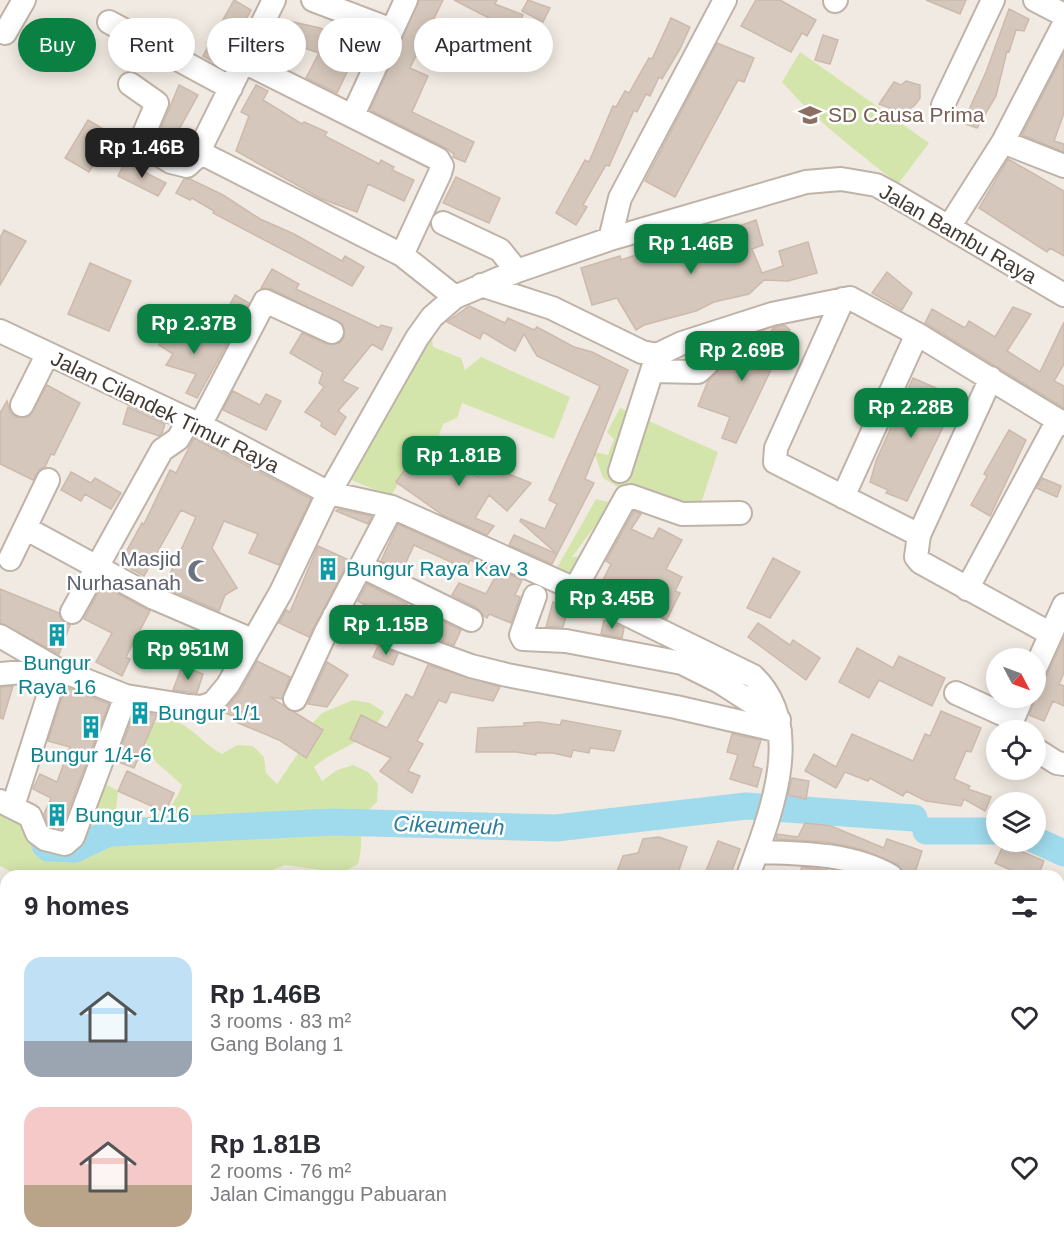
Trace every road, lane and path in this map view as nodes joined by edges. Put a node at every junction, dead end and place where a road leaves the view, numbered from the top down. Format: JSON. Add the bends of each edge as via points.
{"nodes":[{"id":1,"x":24,"y":0,"type":"edge"},
{"id":2,"x":274,"y":0,"type":"edge"},
{"id":3,"x":313,"y":0,"type":"edge"},
{"id":4,"x":406,"y":0,"type":"edge"},
{"id":5,"x":725,"y":0,"type":"edge"},
{"id":6,"x":993,"y":0,"type":"edge"},
{"id":7,"x":1035,"y":0,"type":"edge"},
{"id":8,"x":1064,"y":15,"type":"edge"},
{"id":9,"x":265,"y":18,"type":"edge"},
{"id":10,"x":360,"y":18,"type":"edge"},
{"id":11,"x":398,"y":18,"type":"edge"},
{"id":12,"x":1064,"y":24,"type":"edge"},
{"id":13,"x":5,"y":33,"type":"dead end"},
{"id":14,"x":195,"y":69,"type":"edge"},
{"id":15,"x":239,"y":72,"type":"edge"},
{"id":16,"x":265,"y":72,"type":"edge"},
{"id":17,"x":373,"y":72,"type":"edge"},
{"id":18,"x":130,"y":84,"type":"dead end"},
{"id":19,"x":231,"y":88,"type":"junction"},
{"id":20,"x":943,"y":105,"type":"dead end"},
{"id":21,"x":353,"y":115,"type":"junction"},
{"id":22,"x":1003,"y":142,"type":"junction"},
{"id":23,"x":201,"y":153,"type":"junction"},
{"id":24,"x":1064,"y":166,"type":"edge"},
{"id":25,"x":443,"y":223,"type":"dead end"},
{"id":26,"x":949,"y":227,"type":"junction"},
{"id":27,"x":610,"y":239,"type":"junction"},
{"id":28,"x":402,"y":255,"type":"junction"},
{"id":29,"x":517,"y":271,"type":"junction"},
{"id":30,"x":481,"y":285,"type":"junction"},
{"id":31,"x":1064,"y":295,"type":"edge"},
{"id":32,"x":455,"y":297,"type":"junction"},
{"id":33,"x":843,"y":299,"type":"junction"},
{"id":34,"x":0,"y":331,"type":"edge"},
{"id":35,"x":332,"y":332,"type":"dead end"},
{"id":36,"x":714,"y":333,"type":"junction"},
{"id":37,"x":917,"y":334,"type":"junction"},
{"id":38,"x":47,"y":355,"type":"junction"},
{"id":39,"x":655,"y":363,"type":"junction"},
{"id":40,"x":991,"y":378,"type":"junction"},
{"id":41,"x":22,"y":405,"type":"dead end"},
{"id":42,"x":1061,"y":422,"type":"edge"},
{"id":43,"x":194,"y":423,"type":"junction"},
{"id":44,"x":620,"y":471,"type":"dead end"},
{"id":45,"x":48,"y":480,"type":"dead end"},
{"id":46,"x":329,"y":493,"type":"junction"},
{"id":47,"x":843,"y":497,"type":"junction"},
{"id":48,"x":392,"y":507,"type":"junction"},
{"id":49,"x":740,"y":513,"type":"dead end"},
{"id":50,"x":25,"y":528,"type":"junction"},
{"id":51,"x":920,"y":535,"type":"junction"},
{"id":52,"x":10,"y":559,"type":"dead end"},
{"id":53,"x":361,"y":566,"type":"junction"},
{"id":54,"x":96,"y":567,"type":"junction"},
{"id":55,"x":971,"y":582,"type":"junction"},
{"id":56,"x":575,"y":589,"type":"junction"},
{"id":57,"x":535,"y":596,"type":"dead end"},
{"id":58,"x":1064,"y":605,"type":"edge"},
{"id":59,"x":72,"y":612,"type":"dead end"},
{"id":60,"x":334,"y":616,"type":"junction"},
{"id":61,"x":471,"y":620,"type":"dead end"},
{"id":62,"x":1051,"y":634,"type":"junction"},
{"id":63,"x":0,"y":636,"type":"edge"},
{"id":64,"x":252,"y":640,"type":"junction"},
{"id":65,"x":1045,"y":648,"type":"edge"},
{"id":66,"x":57,"y":669,"type":"junction"},
{"id":67,"x":0,"y":674,"type":"edge"},
{"id":68,"x":956,"y":693,"type":"dead end"},
{"id":69,"x":126,"y":696,"type":"junction"},
{"id":70,"x":295,"y":699,"type":"dead end"},
{"id":71,"x":1005,"y":720,"type":"edge"},
{"id":72,"x":779,"y":725,"type":"junction"},
{"id":73,"x":1046,"y":756,"type":"edge"},
{"id":74,"x":1064,"y":764,"type":"edge"},
{"id":75,"x":6,"y":804,"type":"edge"},
{"id":76,"x":757,"y":852,"type":"junction"},
{"id":77,"x":750,"y":870,"type":"edge"},
{"id":78,"x":880,"y":870,"type":"edge"}],
"edges":[{"from":1,"to":13,"type":"street"},
{"from":2,"to":9,"type":"street"},
{"from":3,"to":10,"type":"street"},
{"from":4,"to":11,"type":"street"},
{"from":5,"to":27,"type":"street","via":[[620,198]]},
{"from":6,"to":20,"type":"street"},
{"from":7,"to":8,"type":"street"},
{"from":12,"to":22,"type":"street"},
{"from":14,"to":19,"type":"street"},
{"from":15,"to":19,"type":"street"},
{"from":16,"to":21,"type":"street"},
{"from":17,"to":21,"type":"street"},
{"from":18,"to":23,"type":"street","via":[[157,103],[140,143],[179,165],[188,166]]},
{"from":19,"to":23,"type":"street"},
{"from":21,"to":28,"type":"street","via":[[438,159],[442,166]]},
{"from":22,"to":24,"type":"street"},
{"from":22,"to":26,"type":"street"},
{"from":23,"to":28,"type":"street"},
{"from":25,"to":29,"type":"street","via":[[500,250]]},
{"from":26,"to":27,"type":"street","name":"Jalan Bambu Raya","via":[[876,185],[823,178]]},
{"from":26,"to":31,"type":"street","name":"Jalan Bambu Raya"},
{"from":27,"to":29,"type":"street","name":"Jalan Bambu Raya"},
{"from":28,"to":32,"type":"street"},
{"from":29,"to":30,"type":"street","name":"Jalan Bambu Raya"},
{"from":30,"to":32,"type":"street","name":"Jalan Bambu Raya"},
{"from":30,"to":39,"type":"street","via":[[539,303],[642,352]]},
{"from":32,"to":46,"type":"street","name":"Jalan Bambu Raya","via":[[432,317],[417,338]]},
{"from":33,"to":36,"type":"street","via":[[772,314]]},
{"from":33,"to":37,"type":"street","via":[[858,300]]},
{"from":33,"to":47,"type":"street","via":[[774,455],[779,466]]},
{"from":34,"to":38,"type":"street","name":"Jalan Cilandek Timur Raya"},
{"from":35,"to":43,"type":"street","via":[[265,301]]},
{"from":36,"to":39,"type":"street"},
{"from":36,"to":39,"type":"street","via":[[707,364],[698,372]]},
{"from":37,"to":40,"type":"street"},
{"from":37,"to":47,"type":"street"},
{"from":38,"to":41,"type":"street"},
{"from":38,"to":43,"type":"street","name":"Jalan Cilandek Timur Raya"},
{"from":39,"to":44,"type":"street"},
{"from":40,"to":42,"type":"street"},
{"from":40,"to":51,"type":"street"},
{"from":42,"to":55,"type":"street"},
{"from":43,"to":46,"type":"street","name":"Jalan Cilandek Timur Raya"},
{"from":43,"to":54,"type":"street","via":[[162,450]]},
{"from":45,"to":50,"type":"street"},
{"from":46,"to":48,"type":"street","name":"Jalan Cilandek Timur Raya"},
{"from":46,"to":64,"type":"street","name":"Jalan Bambu Raya","via":[[281,592]]},
{"from":47,"to":51,"type":"street"},
{"from":48,"to":53,"type":"street"},
{"from":48,"to":56,"type":"street","name":"Jalan Cilandek Timur Raya"},
{"from":49,"to":56,"type":"street","via":[[682,514],[626,497]]},
{"from":50,"to":52,"type":"street"},
{"from":50,"to":54,"type":"street"},
{"from":51,"to":55,"type":"street","via":[[915,550],[920,562]]},
{"from":53,"to":60,"type":"street"},
{"from":53,"to":61,"type":"street"},
{"from":54,"to":59,"type":"street"},
{"from":54,"to":64,"type":"street","via":[[154,598]]},
{"from":55,"to":62,"type":"street"},
{"from":56,"to":72,"type":"street","name":"Jalan Cilandek Timur Raya","via":[[753,676],[761,684]]},
{"from":57,"to":72,"type":"street","via":[[520,634],[523,639],[566,641],[682,663],[720,682]]},
{"from":58,"to":62,"type":"street"},
{"from":60,"to":70,"type":"street"},
{"from":60,"to":72,"type":"street","via":[[471,666],[507,675]]},
{"from":62,"to":65,"type":"street"},
{"from":63,"to":66,"type":"street"},
{"from":64,"to":69,"type":"street","name":"Jalan Bambu Raya","via":[[228,685],[213,703],[189,706]]},
{"from":66,"to":67,"type":"street"},
{"from":66,"to":69,"type":"street"},
{"from":66,"to":75,"type":"street"},
{"from":68,"to":71,"type":"street"},
{"from":69,"to":75,"type":"street","via":[[73,837],[65,844],[45,839],[37,833],[30,816]]},
{"from":72,"to":76,"type":"street","via":[[779,783]]},
{"from":73,"to":74,"type":"street"},
{"from":76,"to":77,"type":"street"},
{"from":76,"to":78,"type":"street","via":[[850,859]]}]}
